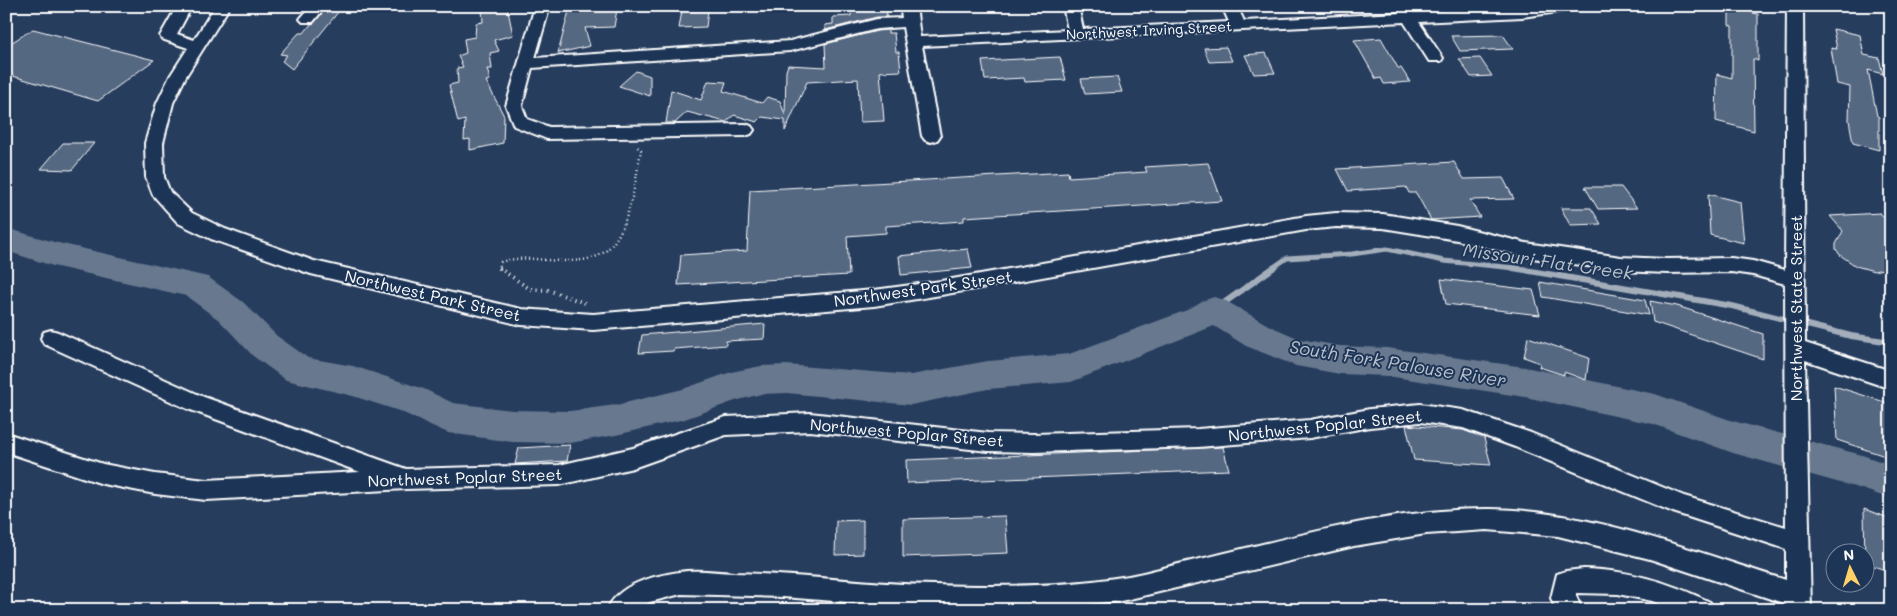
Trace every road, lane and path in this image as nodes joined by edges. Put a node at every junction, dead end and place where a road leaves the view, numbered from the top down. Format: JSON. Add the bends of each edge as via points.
{"nodes":[{"id":1,"x":185,"y":6,"type":"edge"},
{"id":2,"x":223,"y":6,"type":"edge"},
{"id":3,"x":319,"y":6,"type":"edge"},
{"id":4,"x":543,"y":6,"type":"edge"},
{"id":5,"x":1070,"y":6,"type":"edge"},
{"id":6,"x":1229,"y":6,"type":"edge"},
{"id":7,"x":1565,"y":6,"type":"edge"},
{"id":8,"x":1795,"y":6,"type":"edge"},
{"id":9,"x":1404,"y":12,"type":"edge"},
{"id":10,"x":909,"y":14,"type":"edge"},
{"id":11,"x":308,"y":19,"type":"dead end"},
{"id":12,"x":1238,"y":25,"type":"junction"},
{"id":13,"x":1077,"y":34,"type":"junction"},
{"id":14,"x":912,"y":42,"type":"junction"},
{"id":15,"x":197,"y":46,"type":"junction"},
{"id":16,"x":1435,"y":58,"type":"dead end"},
{"id":17,"x":524,"y":64,"type":"junction"},
{"id":18,"x":745,"y":130,"type":"dead end"},
{"id":19,"x":620,"y":132,"type":"junction"},
{"id":20,"x":932,"y":136,"type":"dead end"},
{"id":21,"x":1794,"y":280,"type":"junction"},
{"id":22,"x":593,"y":305,"type":"dead end"},
{"id":23,"x":51,"y":338,"type":"dead end"},
{"id":24,"x":1796,"y":342,"type":"junction"},
{"id":25,"x":1891,"y":380,"type":"edge"},
{"id":26,"x":6,"y":442,"type":"edge"},
{"id":27,"x":406,"y":478,"type":"junction"},
{"id":28,"x":1798,"y":542,"type":"junction"},
{"id":29,"x":929,"y":597,"type":"junction"},
{"id":30,"x":1799,"y":603,"type":"edge"},
{"id":31,"x":619,"y":610,"type":"edge"},
{"id":32,"x":882,"y":610,"type":"edge"},
{"id":33,"x":1570,"y":610,"type":"edge"},
{"id":34,"x":1700,"y":610,"type":"edge"}],
"edges":[{"from":1,"to":15,"type":"street","via":[[168,36]]},
{"from":2,"to":15,"type":"street","name":"Northwest Park Street"},
{"from":3,"to":11,"type":"street"},
{"from":4,"to":17,"type":"street"},
{"from":5,"to":13,"type":"street"},
{"from":6,"to":12,"type":"street"},
{"from":7,"to":9,"type":"street","name":"Northwest Irving Street","via":[[1522,12]]},
{"from":8,"to":21,"type":"street","name":"Northwest State Street"},
{"from":9,"to":12,"type":"street","name":"Northwest Irving Street"},
{"from":9,"to":16,"type":"street"},
{"from":10,"to":14,"type":"street"},
{"from":10,"to":17,"type":"street","via":[[790,46]]},
{"from":12,"to":13,"type":"street","name":"Northwest Irving Street"},
{"from":13,"to":14,"type":"street","name":"Northwest Irving Street"},
{"from":14,"to":20,"type":"street"},
{"from":15,"to":21,"type":"street","name":"Northwest Park Street","via":[[165,103],[154,143],[155,177],[162,195],[186,218],[218,234],[311,267],[521,317],[593,322],[874,298],[1336,220],[1384,222],[1526,250],[1621,264],[1731,265]]},
{"from":17,"to":19,"type":"street","via":[[514,106],[520,122],[547,132]]},
{"from":18,"to":19,"type":"street"},
{"from":19,"to":22,"type":"path","via":[[641,150],[623,226],[609,248],[592,258],[564,261],[510,258],[501,262],[499,268],[530,289],[548,290]]},
{"from":21,"to":24,"type":"street","name":"Northwest State Street"},
{"from":23,"to":27,"type":"street","via":[[196,403]]},
{"from":24,"to":25,"type":"street"},
{"from":24,"to":28,"type":"street","name":"Northwest State Street"},
{"from":26,"to":27,"type":"street","name":"Northwest Poplar Street","via":[[104,474],[206,490]]},
{"from":27,"to":28,"type":"street","name":"Northwest Poplar Street","via":[[559,475],[632,458],[726,426],[810,422],[988,442],[1034,443],[1198,438],[1292,431],[1420,413],[1463,419],[1523,440],[1680,505]]},
{"from":28,"to":30,"type":"street","name":"Northwest State Street"},
{"from":29,"to":30,"type":"street","via":[[1021,598],[1121,589],[1354,535],[1426,523],[1487,519],[1558,525],[1650,548]]},
{"from":29,"to":31,"type":"street","via":[[783,585],[682,583],[646,591],[627,601]]},
{"from":29,"to":32,"type":"street"},
{"from":33,"to":34,"type":"street","via":[[1563,598],[1566,582],[1591,579],[1623,582]]}]}
